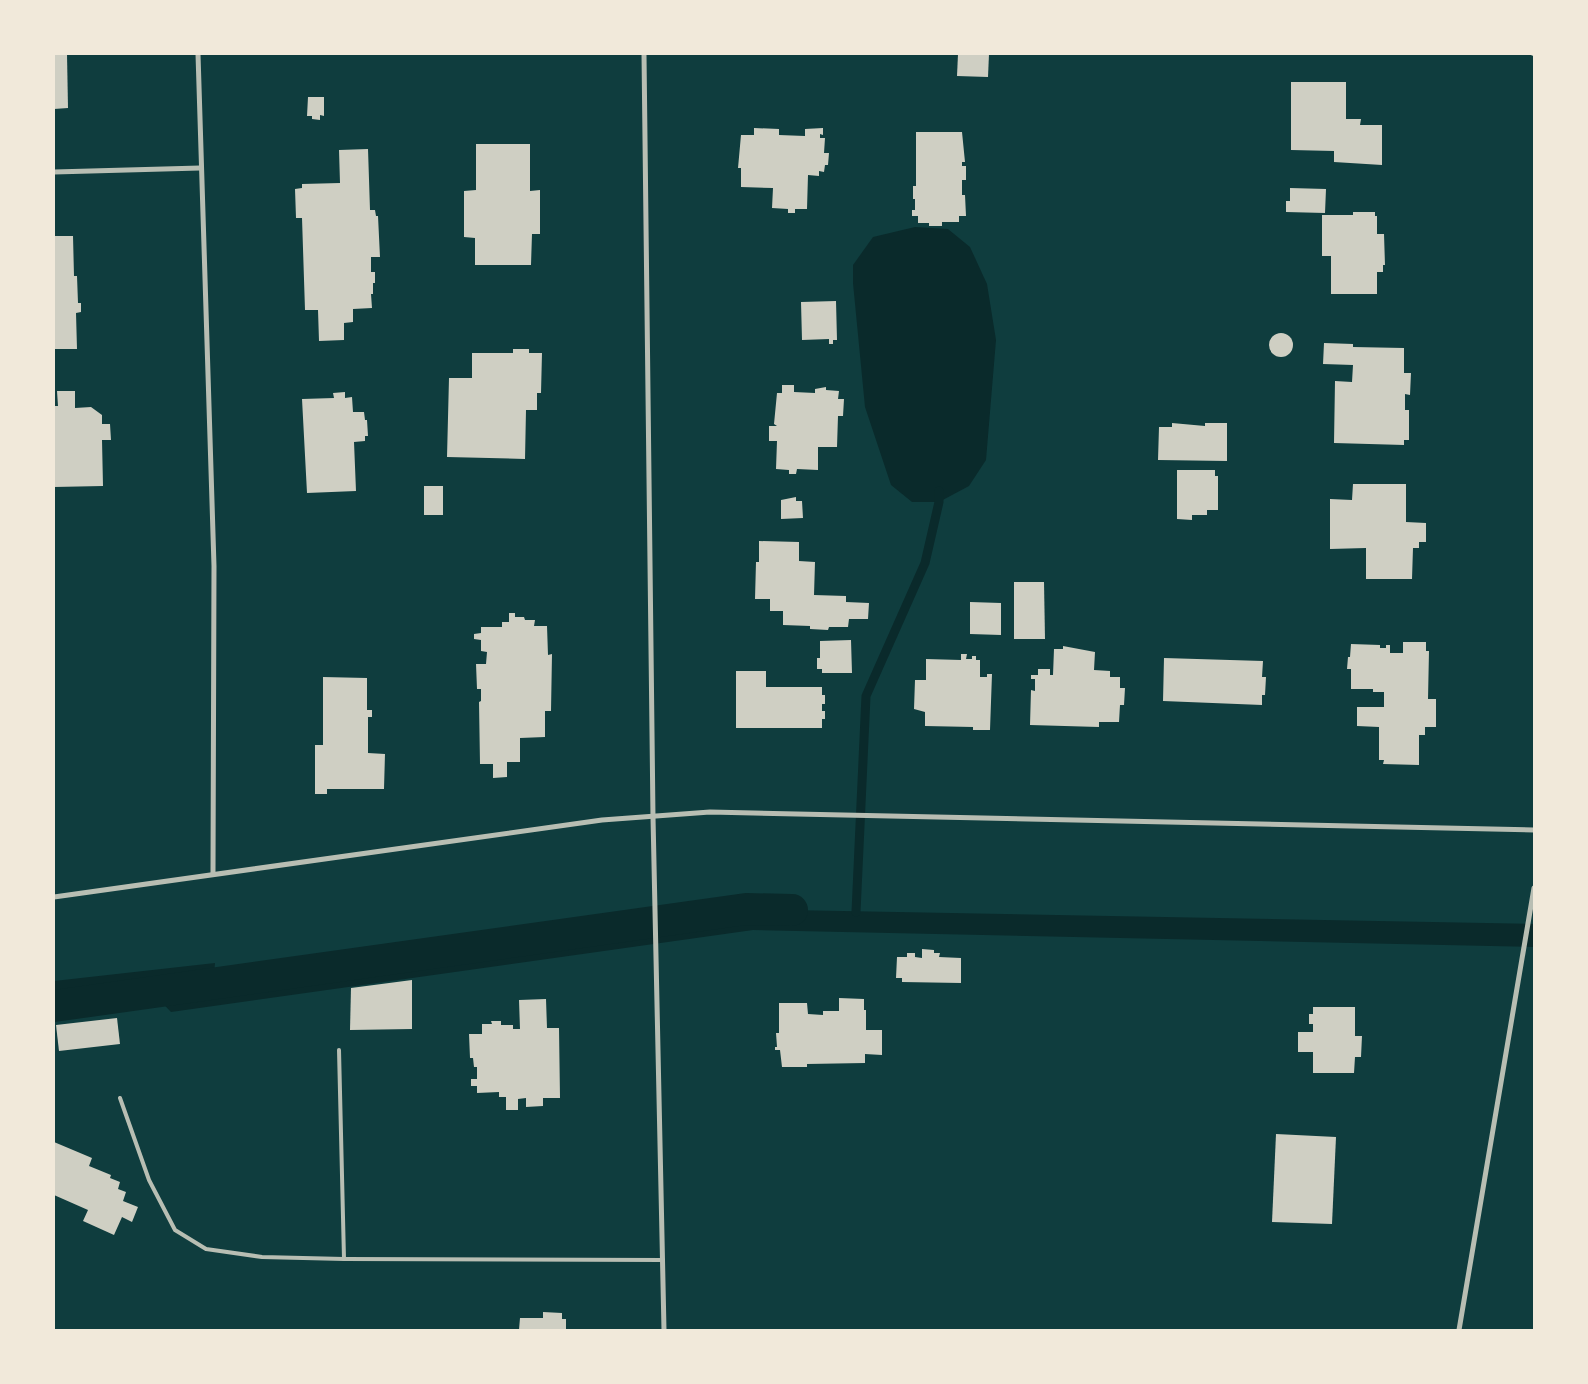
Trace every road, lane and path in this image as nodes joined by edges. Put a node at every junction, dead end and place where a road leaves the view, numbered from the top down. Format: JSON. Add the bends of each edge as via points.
{"nodes":[{"id":1,"x":198,"y":54,"type":"edge"},
{"id":2,"x":644,"y":54,"type":"edge"},
{"id":3,"x":200,"y":168,"type":"junction"},
{"id":4,"x":54,"y":172,"type":"edge"},
{"id":5,"x":652,"y":817,"type":"junction"},
{"id":6,"x":1534,"y":830,"type":"edge"},
{"id":7,"x":213,"y":874,"type":"junction"},
{"id":8,"x":1534,"y":888,"type":"edge"},
{"id":9,"x":54,"y":897,"type":"edge"},
{"id":10,"x":339,"y":1050,"type":"dead end"},
{"id":11,"x":120,"y":1098,"type":"dead end"},
{"id":12,"x":344,"y":1259,"type":"junction"},
{"id":13,"x":663,"y":1260,"type":"junction"},
{"id":14,"x":664,"y":1330,"type":"edge"},
{"id":15,"x":1459,"y":1330,"type":"edge"}],
"edges":[{"from":1,"to":3,"type":"street"},
{"from":2,"to":5,"type":"street"},
{"from":3,"to":4,"type":"street"},
{"from":3,"to":7,"type":"street","via":[[214,566]]},
{"from":5,"to":6,"type":"street","via":[[710,812]]},
{"from":5,"to":7,"type":"street","via":[[602,820]]},
{"from":5,"to":13,"type":"street"},
{"from":7,"to":9,"type":"street"},
{"from":8,"to":15,"type":"street"},
{"from":10,"to":12,"type":"lane"},
{"from":11,"to":12,"type":"lane","via":[[148,1180],[175,1230],[206,1249],[262,1257]]},
{"from":12,"to":13,"type":"lane"},
{"from":13,"to":14,"type":"street"}]}
